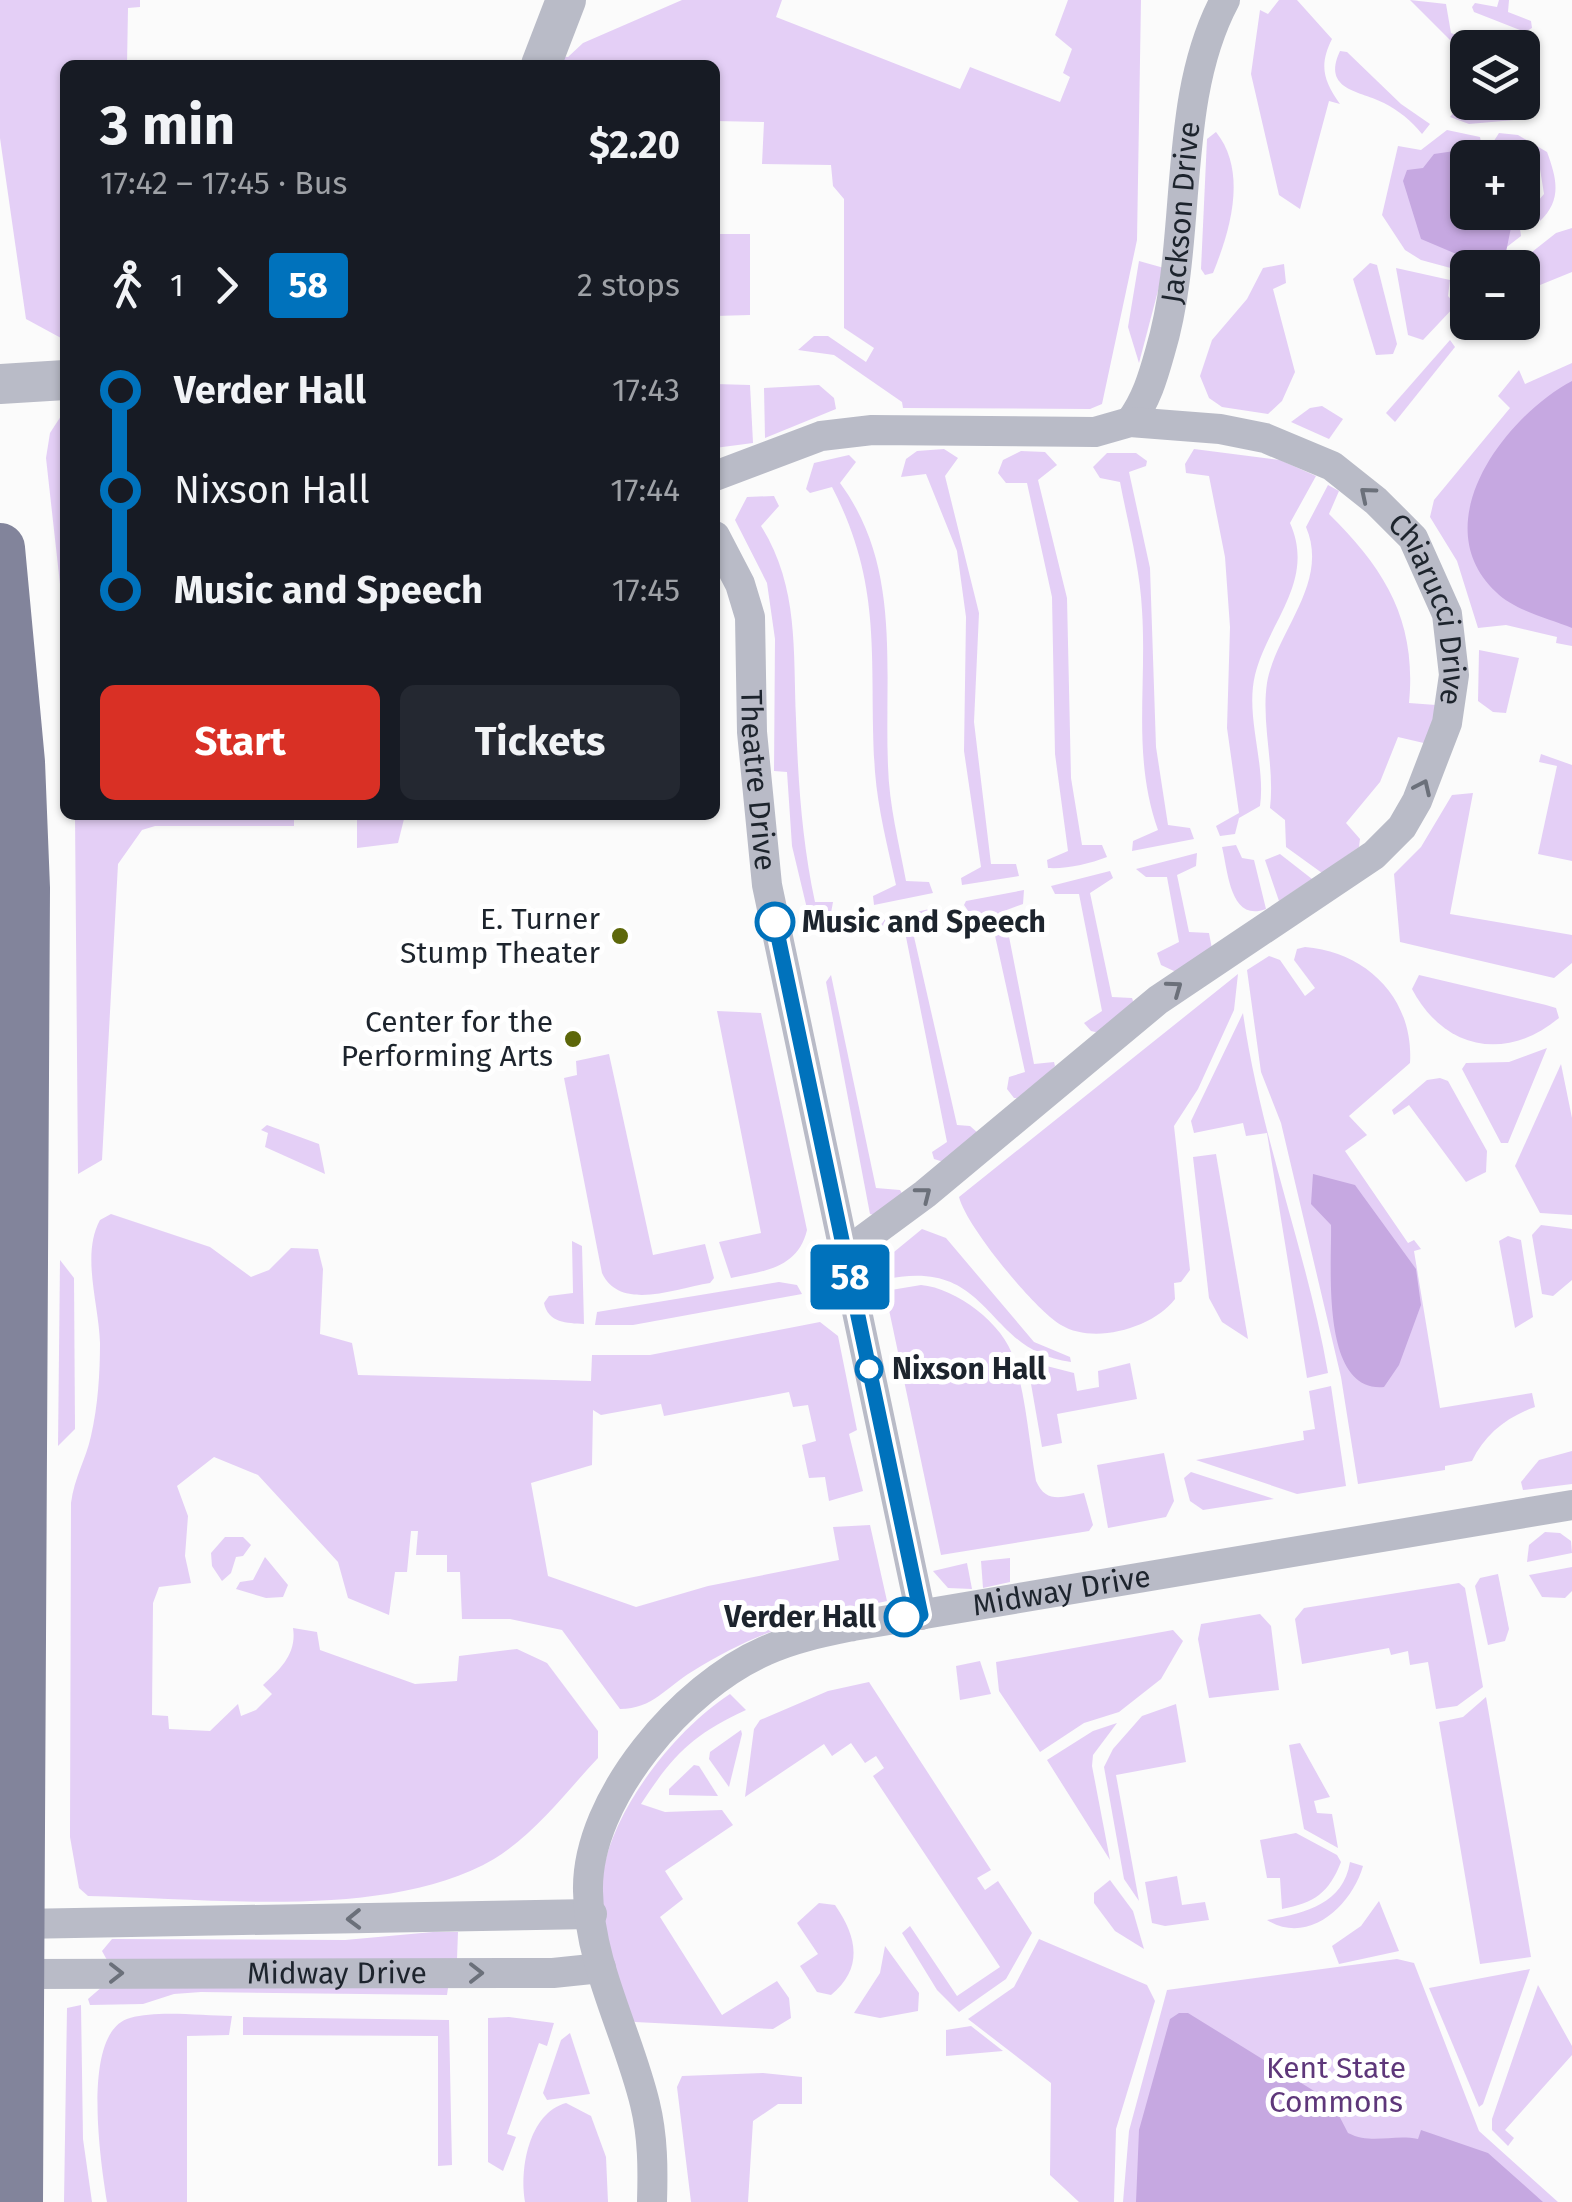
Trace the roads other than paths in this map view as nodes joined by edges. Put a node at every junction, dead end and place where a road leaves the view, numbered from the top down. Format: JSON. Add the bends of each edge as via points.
{"nodes":[{"id":1,"x":566,"y":0,"type":"edge"},
{"id":2,"x":1225,"y":0,"type":"edge"},
{"id":3,"x":543,"y":60,"type":"edge"},
{"id":4,"x":60,"y":380,"type":"edge"},
{"id":5,"x":0,"y":384,"type":"edge"},
{"id":6,"x":1130,"y":422,"type":"junction"},
{"id":7,"x":720,"y":474,"type":"edge"},
{"id":8,"x":720,"y":546,"type":"edge"},
{"id":9,"x":0,"y":548,"type":"edge"},
{"id":10,"x":3,"y":608,"type":"edge"},
{"id":11,"x":12,"y":1134,"type":"edge"},
{"id":12,"x":845,"y":1252,"type":"junction"},
{"id":13,"x":1572,"y":1506,"type":"edge"},
{"id":14,"x":921,"y":1615,"type":"junction"},
{"id":15,"x":10,"y":1722,"type":"edge"},
{"id":16,"x":592,"y":1914,"type":"junction"},
{"id":17,"x":19,"y":1924,"type":"junction"},
{"id":18,"x":601,"y":1968,"type":"junction"},
{"id":19,"x":19,"y":1974,"type":"junction"},
{"id":20,"x":12,"y":2198,"type":"edge"},
{"id":21,"x":652,"y":2202,"type":"edge"}],
"edges":[{"from":1,"to":3,"type":"street"},
{"from":2,"to":6,"type":"street","name":"Jackson Drive","via":[[1196,86],[1172,308],[1153,375]]},
{"from":4,"to":5,"type":"street"},
{"from":6,"to":7,"type":"street","name":"Chiarucci Drive","via":[[1096,432],[872,430],[821,436]]},
{"from":12,"to":6,"type":"street","name":"Chiarucci Drive","one_way":true,"via":[[1158,1000],[1374,855],[1402,826],[1431,772],[1450,704],[1452,641],[1438,589],[1413,538],[1332,466],[1265,438]]},
{"from":8,"to":12,"type":"street","name":"Theatre Drive","via":[[750,617],[753,750],[768,885]]},
{"from":9,"to":10,"type":"main road"},
{"from":10,"to":11,"type":"main road","via":[[25,888]]},
{"from":11,"to":15,"type":"main road"},
{"from":12,"to":14,"type":"street","name":"Theatre Drive"},
{"from":13,"to":14,"type":"street","name":"Midway Drive"},
{"from":14,"to":16,"type":"street","name":"Midway Drive","via":[[764,1651],[664,1724],[606,1816],[591,1856]]},
{"from":15,"to":17,"type":"main road"},
{"from":16,"to":17,"type":"street","name":"Midway Drive","one_way":true},
{"from":16,"to":18,"type":"street","name":"Midway Drive"},
{"from":17,"to":19,"type":"main road"},
{"from":19,"to":18,"type":"street","name":"Midway Drive","one_way":true},
{"from":18,"to":21,"type":"street","via":[[645,2104],[654,2156]]},
{"from":19,"to":20,"type":"main road"}]}
